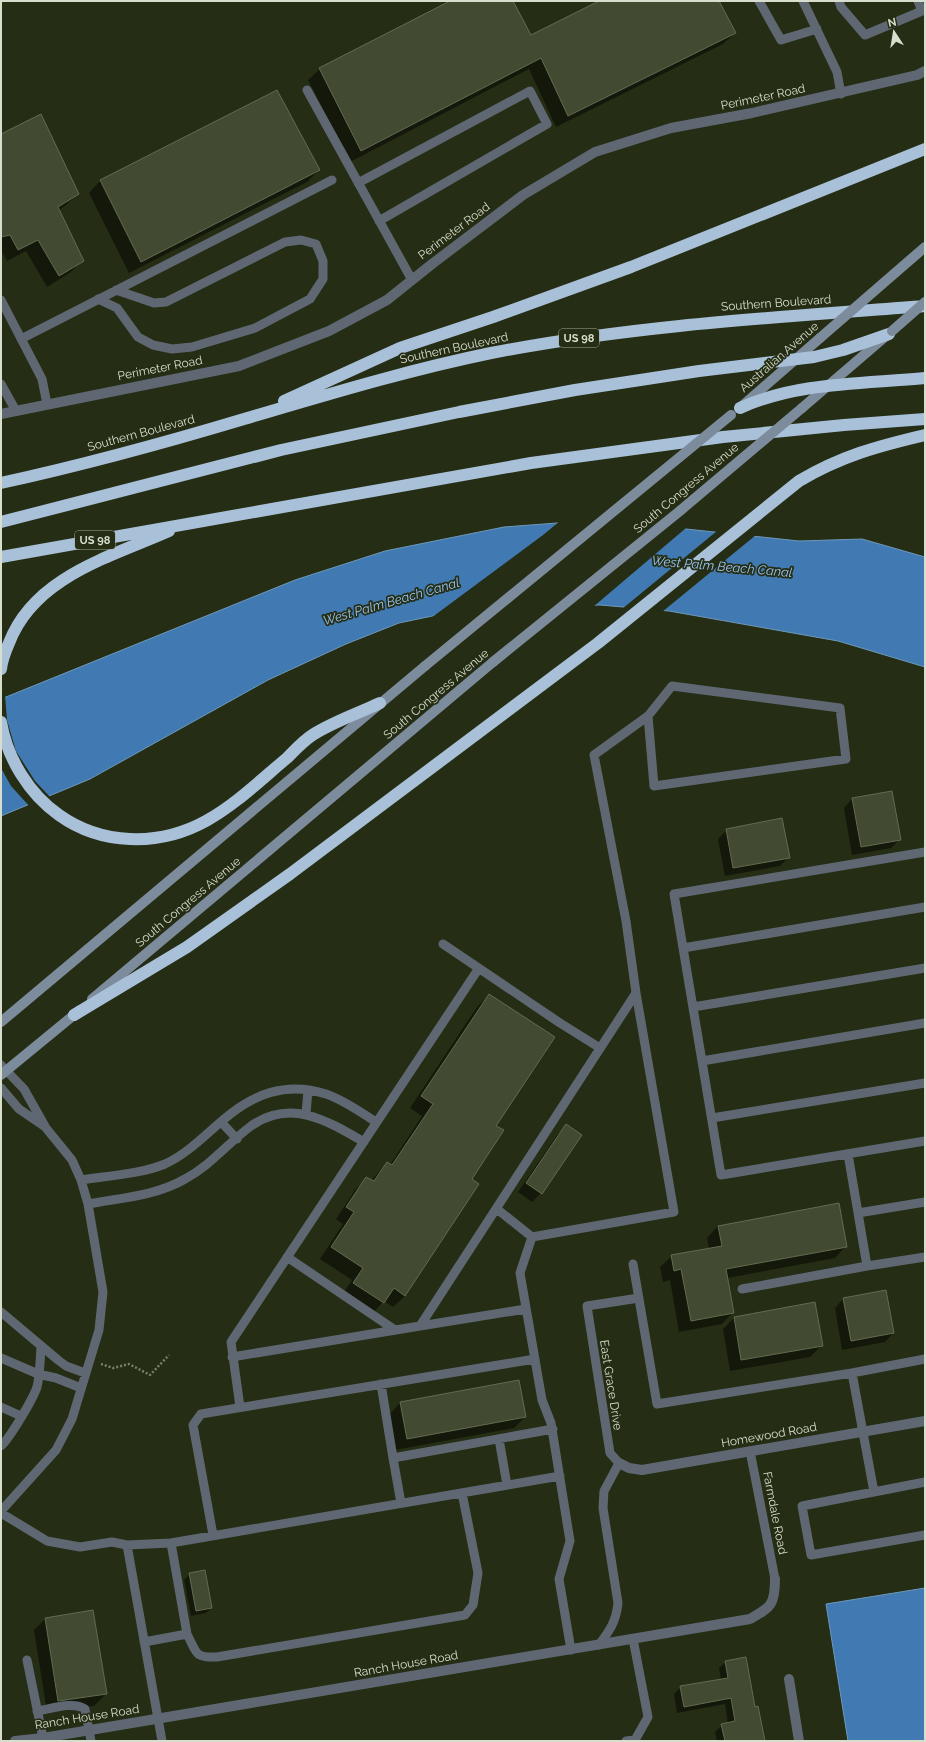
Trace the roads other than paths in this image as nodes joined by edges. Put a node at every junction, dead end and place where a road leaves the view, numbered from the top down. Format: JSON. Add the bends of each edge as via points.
{"nodes":[{"id":1,"x":759,"y":1,"type":"edge"},
{"id":2,"x":803,"y":1,"type":"edge"},
{"id":3,"x":838,"y":1,"type":"edge"},
{"id":4,"x":918,"y":1,"type":"edge"},
{"id":5,"x":817,"y":30,"type":"junction"},
{"id":6,"x":925,"y":71,"type":"edge"},
{"id":7,"x":307,"y":90,"type":"dead end"},
{"id":8,"x":841,"y":94,"type":"junction"},
{"id":9,"x":925,"y":149,"type":"edge"},
{"id":10,"x":332,"y":180,"type":"dead end"},
{"id":11,"x":358,"y":183,"type":"junction"},
{"id":12,"x":379,"y":221,"type":"junction"},
{"id":13,"x":925,"y":247,"type":"edge"},
{"id":14,"x":412,"y":280,"type":"junction"},
{"id":15,"x":116,"y":290,"type":"junction"},
{"id":16,"x":98,"y":299,"type":"junction"},
{"id":17,"x":1,"y":300,"type":"edge"},
{"id":18,"x":925,"y":302,"type":"edge"},
{"id":19,"x":925,"y":306,"type":"edge"},
{"id":20,"x":890,"y":332,"type":"junction"},
{"id":21,"x":21,"y":339,"type":"junction"},
{"id":22,"x":795,"y":360,"type":"junction"},
{"id":23,"x":925,"y":378,"type":"edge"},
{"id":24,"x":1,"y":384,"type":"edge"},
{"id":25,"x":827,"y":387,"type":"junction"},
{"id":26,"x":47,"y":404,"type":"junction"},
{"id":27,"x":16,"y":410,"type":"junction"},
{"id":28,"x":735,"y":411,"type":"junction"},
{"id":29,"x":1,"y":414,"type":"edge"},
{"id":30,"x":925,"y":419,"type":"edge"},
{"id":31,"x":242,"y":420,"type":"junction"},
{"id":32,"x":925,"y":435,"type":"edge"},
{"id":33,"x":1,"y":483,"type":"edge"},
{"id":34,"x":1,"y":522,"type":"edge"},
{"id":35,"x":188,"y":523,"type":"junction"},
{"id":36,"x":1,"y":557,"type":"edge"},
{"id":37,"x":1,"y":669,"type":"edge"},
{"id":38,"x":380,"y":703,"type":"junction"},
{"id":39,"x":648,"y":716,"type":"junction"},
{"id":40,"x":1,"y":722,"type":"edge"},
{"id":41,"x":925,"y":852,"type":"edge"},
{"id":42,"x":925,"y":907,"type":"edge"},
{"id":43,"x":443,"y":944,"type":"dead end"},
{"id":44,"x":683,"y":948,"type":"junction"},
{"id":45,"x":479,"y":968,"type":"junction"},
{"id":46,"x":925,"y":968,"type":"edge"},
{"id":47,"x":636,"y":993,"type":"junction"},
{"id":48,"x":693,"y":1007,"type":"junction"},
{"id":49,"x":74,"y":1015,"type":"junction"},
{"id":50,"x":1,"y":1022,"type":"edge"},
{"id":51,"x":925,"y":1024,"type":"edge"},
{"id":52,"x":600,"y":1048,"type":"junction"},
{"id":53,"x":702,"y":1061,"type":"junction"},
{"id":54,"x":3,"y":1070,"type":"edge"},
{"id":55,"x":925,"y":1083,"type":"edge"},
{"id":56,"x":1,"y":1088,"type":"edge"},
{"id":57,"x":308,"y":1090,"type":"junction"},
{"id":58,"x":306,"y":1114,"type":"junction"},
{"id":59,"x":712,"y":1118,"type":"junction"},
{"id":60,"x":221,"y":1122,"type":"junction"},
{"id":61,"x":376,"y":1122,"type":"junction"},
{"id":62,"x":46,"y":1128,"type":"junction"},
{"id":63,"x":237,"y":1139,"type":"junction"},
{"id":64,"x":925,"y":1141,"type":"edge"},
{"id":65,"x":364,"y":1142,"type":"junction"},
{"id":66,"x":848,"y":1154,"type":"junction"},
{"id":67,"x":82,"y":1180,"type":"junction"},
{"id":68,"x":925,"y":1202,"type":"edge"},
{"id":69,"x":88,"y":1204,"type":"junction"},
{"id":70,"x":497,"y":1209,"type":"junction"},
{"id":71,"x":858,"y":1213,"type":"junction"},
{"id":72,"x":532,"y":1237,"type":"junction"},
{"id":73,"x":287,"y":1257,"type":"junction"},
{"id":74,"x":925,"y":1257,"type":"edge"},
{"id":75,"x":632,"y":1264,"type":"dead end"},
{"id":76,"x":867,"y":1266,"type":"junction"},
{"id":77,"x":742,"y":1289,"type":"dead end"},
{"id":78,"x":639,"y":1298,"type":"junction"},
{"id":79,"x":526,"y":1309,"type":"junction"},
{"id":80,"x":1,"y":1312,"type":"edge"},
{"id":81,"x":420,"y":1326,"type":"junction"},
{"id":82,"x":395,"y":1330,"type":"junction"},
{"id":83,"x":41,"y":1347,"type":"junction"},
{"id":84,"x":232,"y":1357,"type":"junction"},
{"id":85,"x":1,"y":1358,"type":"edge"},
{"id":86,"x":535,"y":1359,"type":"junction"},
{"id":87,"x":925,"y":1359,"type":"edge"},
{"id":88,"x":85,"y":1373,"type":"junction"},
{"id":89,"x":852,"y":1373,"type":"junction"},
{"id":90,"x":38,"y":1374,"type":"junction"},
{"id":91,"x":381,"y":1384,"type":"junction"},
{"id":92,"x":81,"y":1388,"type":"junction"},
{"id":93,"x":1,"y":1407,"type":"edge"},
{"id":94,"x":240,"y":1407,"type":"junction"},
{"id":95,"x":21,"y":1416,"type":"junction"},
{"id":96,"x":925,"y":1421,"type":"edge"},
{"id":97,"x":552,"y":1430,"type":"junction"},
{"id":98,"x":864,"y":1432,"type":"junction"},
{"id":99,"x":499,"y":1439,"type":"junction"},
{"id":100,"x":1,"y":1446,"type":"edge"},
{"id":101,"x":750,"y":1451,"type":"junction"},
{"id":102,"x":393,"y":1458,"type":"junction"},
{"id":103,"x":619,"y":1463,"type":"junction"},
{"id":104,"x":560,"y":1476,"type":"junction"},
{"id":105,"x":925,"y":1482,"type":"edge"},
{"id":106,"x":507,"y":1485,"type":"junction"},
{"id":107,"x":874,"y":1492,"type":"junction"},
{"id":108,"x":462,"y":1493,"type":"junction"},
{"id":109,"x":401,"y":1503,"type":"junction"},
{"id":110,"x":1,"y":1512,"type":"edge"},
{"id":111,"x":925,"y":1535,"type":"edge"},
{"id":112,"x":214,"y":1536,"type":"junction"},
{"id":113,"x":172,"y":1543,"type":"junction"},
{"id":114,"x":127,"y":1545,"type":"junction"},
{"id":115,"x":775,"y":1579,"type":"joint"},
{"id":116,"x":187,"y":1634,"type":"junction"},
{"id":117,"x":633,"y":1639,"type":"junction"},
{"id":118,"x":144,"y":1642,"type":"junction"},
{"id":119,"x":599,"y":1645,"type":"junction"},
{"id":120,"x":571,"y":1650,"type":"junction"},
{"id":121,"x":27,"y":1660,"type":"dead end"},
{"id":122,"x":789,"y":1679,"type":"dead end"},
{"id":123,"x":37,"y":1711,"type":"junction"},
{"id":124,"x":158,"y":1719,"type":"junction"},
{"id":125,"x":90,"y":1731,"type":"junction"},
{"id":126,"x":43,"y":1738,"type":"junction"},
{"id":127,"x":15,"y":1741,"type":"edge"},
{"id":128,"x":91,"y":1741,"type":"edge"},
{"id":129,"x":162,"y":1741,"type":"edge"},
{"id":130,"x":626,"y":1741,"type":"edge"},
{"id":131,"x":799,"y":1741,"type":"edge"}],
"edges":[{"from":1,"to":5,"type":"lane","via":[[781,40]]},
{"from":2,"to":5,"type":"lane"},
{"from":3,"to":4,"type":"lane","via":[[865,35],[922,12]]},
{"from":5,"to":8,"type":"lane","via":[[837,72]]},
{"from":6,"to":8,"type":"street","name":"Perimeter Road"},
{"from":7,"to":11,"type":"lane"},
{"from":8,"to":14,"type":"street","name":"Perimeter Road","via":[[671,128],[595,152],[523,195]]},
{"from":9,"to":31,"type":"highway","via":[[631,268],[400,348]]},
{"from":10,"to":15,"type":"lane"},
{"from":11,"to":12,"type":"lane"},
{"from":11,"to":12,"type":"lane","via":[[530,91],[546,124]]},
{"from":12,"to":14,"type":"lane"},
{"from":13,"to":22,"type":"main road","name":"Australian Avenue","bridge":true},
{"from":14,"to":26,"type":"street","name":"Perimeter Road","via":[[387,300],[329,332],[239,366]]},
{"from":15,"to":16,"type":"lane"},
{"from":15,"to":16,"type":"lane","via":[[154,303],[166,302],[285,242],[301,240],[316,244],[323,261],[323,279],[310,299],[255,328],[192,347],[172,349],[152,345],[138,337],[117,308]]},
{"from":16,"to":21,"type":"lane"},
{"from":17,"to":21,"type":"lane"},
{"from":18,"to":20,"type":"main road","bridge":true},
{"from":19,"to":31,"type":"highway","name":"Southern Boulevard","number":"US 98","via":[[662,327],[556,342],[436,365]]},
{"from":20,"to":22,"type":"highway","via":[[843,350]]},
{"from":20,"to":25,"type":"main road","name":"South Congress Avenue"},
{"from":21,"to":26,"type":"lane","via":[[42,379]]},
{"from":22,"to":28,"type":"main road","name":"Australian Avenue"},
{"from":22,"to":34,"type":"highway","via":[[638,380],[459,412],[281,450]]},
{"from":23,"to":25,"type":"highway"},
{"from":24,"to":27,"type":"lane"},
{"from":25,"to":28,"type":"highway","via":[[770,396]]},
{"from":25,"to":49,"type":"main road","name":"South Congress Avenue","bridge":true,"via":[[494,662]]},
{"from":26,"to":27,"type":"street","name":"Perimeter Road"},
{"from":27,"to":29,"type":"street","name":"Perimeter Road"},
{"from":28,"to":38,"type":"main road","bridge":true},
{"from":30,"to":35,"type":"highway","number":"US 98","via":[[786,430],[636,448],[489,470]]},
{"from":31,"to":33,"type":"highway","name":"Southern Boulevard","number":"US 98"},
{"from":32,"to":49,"type":"highway","via":[[867,450],[823,467],[787,489],[614,630],[290,874],[187,947]]},
{"from":35,"to":36,"type":"highway","number":"US 98"},
{"from":35,"to":37,"type":"highway","via":[[88,567],[51,588],[39,598],[19,623]]},
{"from":38,"to":40,"type":"highway","via":[[314,734],[222,811],[193,829],[152,839],[121,838],[80,828],[63,818],[46,804],[25,779],[6,743]]},
{"from":38,"to":50,"type":"main road"},
{"from":39,"to":39,"type":"lane","via":[[672,686],[840,708],[846,759],[654,786]]},
{"from":39,"to":47,"type":"lane","via":[[594,755],[625,914]]},
{"from":41,"to":44,"type":"lane","via":[[674,894]]},
{"from":42,"to":44,"type":"lane"},
{"from":43,"to":45,"type":"lane"},
{"from":44,"to":48,"type":"lane"},
{"from":45,"to":52,"type":"lane"},
{"from":45,"to":61,"type":"lane"},
{"from":46,"to":48,"type":"lane"},
{"from":47,"to":52,"type":"lane"},
{"from":47,"to":72,"type":"lane","via":[[674,1212]]},
{"from":48,"to":53,"type":"lane"},
{"from":49,"to":54,"type":"main road","name":"South Congress Avenue"},
{"from":51,"to":53,"type":"lane"},
{"from":52,"to":70,"type":"lane"},
{"from":53,"to":59,"type":"lane"},
{"from":54,"to":62,"type":"lane","via":[[24,1089]]},
{"from":55,"to":59,"type":"lane"},
{"from":56,"to":62,"type":"lane","via":[[19,1109]]},
{"from":57,"to":58,"type":"lane"},
{"from":57,"to":60,"type":"lane","via":[[271,1092],[253,1098]]},
{"from":57,"to":61,"type":"lane","via":[[332,1097]]},
{"from":58,"to":63,"type":"lane","via":[[286,1113],[269,1117],[251,1126]]},
{"from":58,"to":65,"type":"lane","via":[[331,1122]]},
{"from":59,"to":66,"type":"lane","via":[[722,1175]]},
{"from":60,"to":63,"type":"lane"},
{"from":60,"to":67,"type":"lane","via":[[182,1154],[164,1164]]},
{"from":61,"to":65,"type":"lane"},
{"from":62,"to":67,"type":"lane","via":[[65,1149]]},
{"from":63,"to":69,"type":"lane","via":[[204,1167],[165,1189]]},
{"from":64,"to":66,"type":"lane"},
{"from":65,"to":73,"type":"lane"},
{"from":66,"to":71,"type":"lane"},
{"from":67,"to":69,"type":"lane"},
{"from":68,"to":71,"type":"lane"},
{"from":69,"to":88,"type":"lane","via":[[103,1292],[99,1330]]},
{"from":70,"to":72,"type":"lane"},
{"from":70,"to":81,"type":"lane"},
{"from":71,"to":76,"type":"lane"},
{"from":72,"to":79,"type":"lane","via":[[520,1273]]},
{"from":73,"to":82,"type":"lane"},
{"from":73,"to":84,"type":"lane","via":[[231,1342]]},
{"from":74,"to":76,"type":"lane"},
{"from":75,"to":78,"type":"lane"},
{"from":76,"to":77,"type":"lane"},
{"from":78,"to":89,"type":"lane","via":[[657,1404]]},
{"from":78,"to":103,"type":"lane","name":"East Grace Drive","via":[[587,1306],[610,1453]]},
{"from":79,"to":81,"type":"lane"},
{"from":79,"to":86,"type":"lane"},
{"from":80,"to":83,"type":"lane"},
{"from":81,"to":82,"type":"lane"},
{"from":82,"to":84,"type":"lane"},
{"from":83,"to":88,"type":"lane","via":[[66,1366]]},
{"from":83,"to":90,"type":"lane"},
{"from":84,"to":94,"type":"lane"},
{"from":85,"to":90,"type":"lane"},
{"from":86,"to":91,"type":"lane"},
{"from":86,"to":97,"type":"lane","via":[[542,1400]]},
{"from":87,"to":89,"type":"lane"},
{"from":88,"to":92,"type":"lane"},
{"from":89,"to":98,"type":"lane"},
{"from":90,"to":92,"type":"lane"},
{"from":90,"to":95,"type":"lane","via":[[36,1387]]},
{"from":91,"to":94,"type":"lane"},
{"from":91,"to":102,"type":"lane"},
{"from":92,"to":110,"type":"lane","via":[[72,1419],[56,1450]]},
{"from":93,"to":95,"type":"lane"},
{"from":94,"to":112,"type":"lane","via":[[201,1414],[193,1425]]},
{"from":95,"to":100,"type":"lane"},
{"from":96,"to":98,"type":"street","name":"Homewood Road"},
{"from":97,"to":99,"type":"lane"},
{"from":97,"to":104,"type":"lane"},
{"from":98,"to":101,"type":"street","name":"Homewood Road"},
{"from":98,"to":107,"type":"lane"},
{"from":99,"to":102,"type":"lane"},
{"from":99,"to":106,"type":"lane"},
{"from":101,"to":103,"type":"street","name":"Homewood Road","via":[[642,1470]]},
{"from":101,"to":115,"type":"lane","name":"Farmdale Road"},
{"from":102,"to":109,"type":"lane"},
{"from":103,"to":119,"type":"lane","via":[[604,1491],[602,1508],[618,1603],[616,1618]]},
{"from":104,"to":106,"type":"lane"},
{"from":104,"to":120,"type":"lane","via":[[570,1540],[559,1579]]},
{"from":105,"to":107,"type":"lane"},
{"from":106,"to":108,"type":"lane"},
{"from":107,"to":111,"type":"lane","via":[[802,1506],[811,1555]]},
{"from":108,"to":109,"type":"lane"},
{"from":108,"to":116,"type":"lane","via":[[478,1573],[473,1605],[465,1615],[217,1657],[202,1658],[197,1655]]},
{"from":109,"to":112,"type":"lane"},
{"from":110,"to":114,"type":"lane","via":[[47,1540],[80,1547],[112,1542]]},
{"from":112,"to":113,"type":"lane"},
{"from":113,"to":114,"type":"lane"},
{"from":113,"to":116,"type":"lane"},
{"from":114,"to":118,"type":"lane"},
{"from":115,"to":117,"type":"street","name":"Ranch House Road","via":[[775,1596],[766,1610],[750,1619]]},
{"from":116,"to":118,"type":"lane"},
{"from":117,"to":119,"type":"street","name":"Ranch House Road"},
{"from":117,"to":130,"type":"lane","via":[[648,1717],[635,1740]]},
{"from":118,"to":124,"type":"lane"},
{"from":119,"to":120,"type":"street","name":"Ranch House Road"},
{"from":120,"to":124,"type":"street","name":"Ranch House Road"},
{"from":121,"to":123,"type":"lane"},
{"from":122,"to":131,"type":"street"},
{"from":123,"to":125,"type":"lane","via":[[81,1706],[85,1709]]},
{"from":123,"to":126,"type":"lane"},
{"from":124,"to":125,"type":"street","name":"Ranch House Road"},
{"from":124,"to":129,"type":"lane"},
{"from":125,"to":126,"type":"street","name":"Ranch House Road"},
{"from":125,"to":128,"type":"lane"},
{"from":126,"to":127,"type":"street","name":"Ranch House Road"}]}
